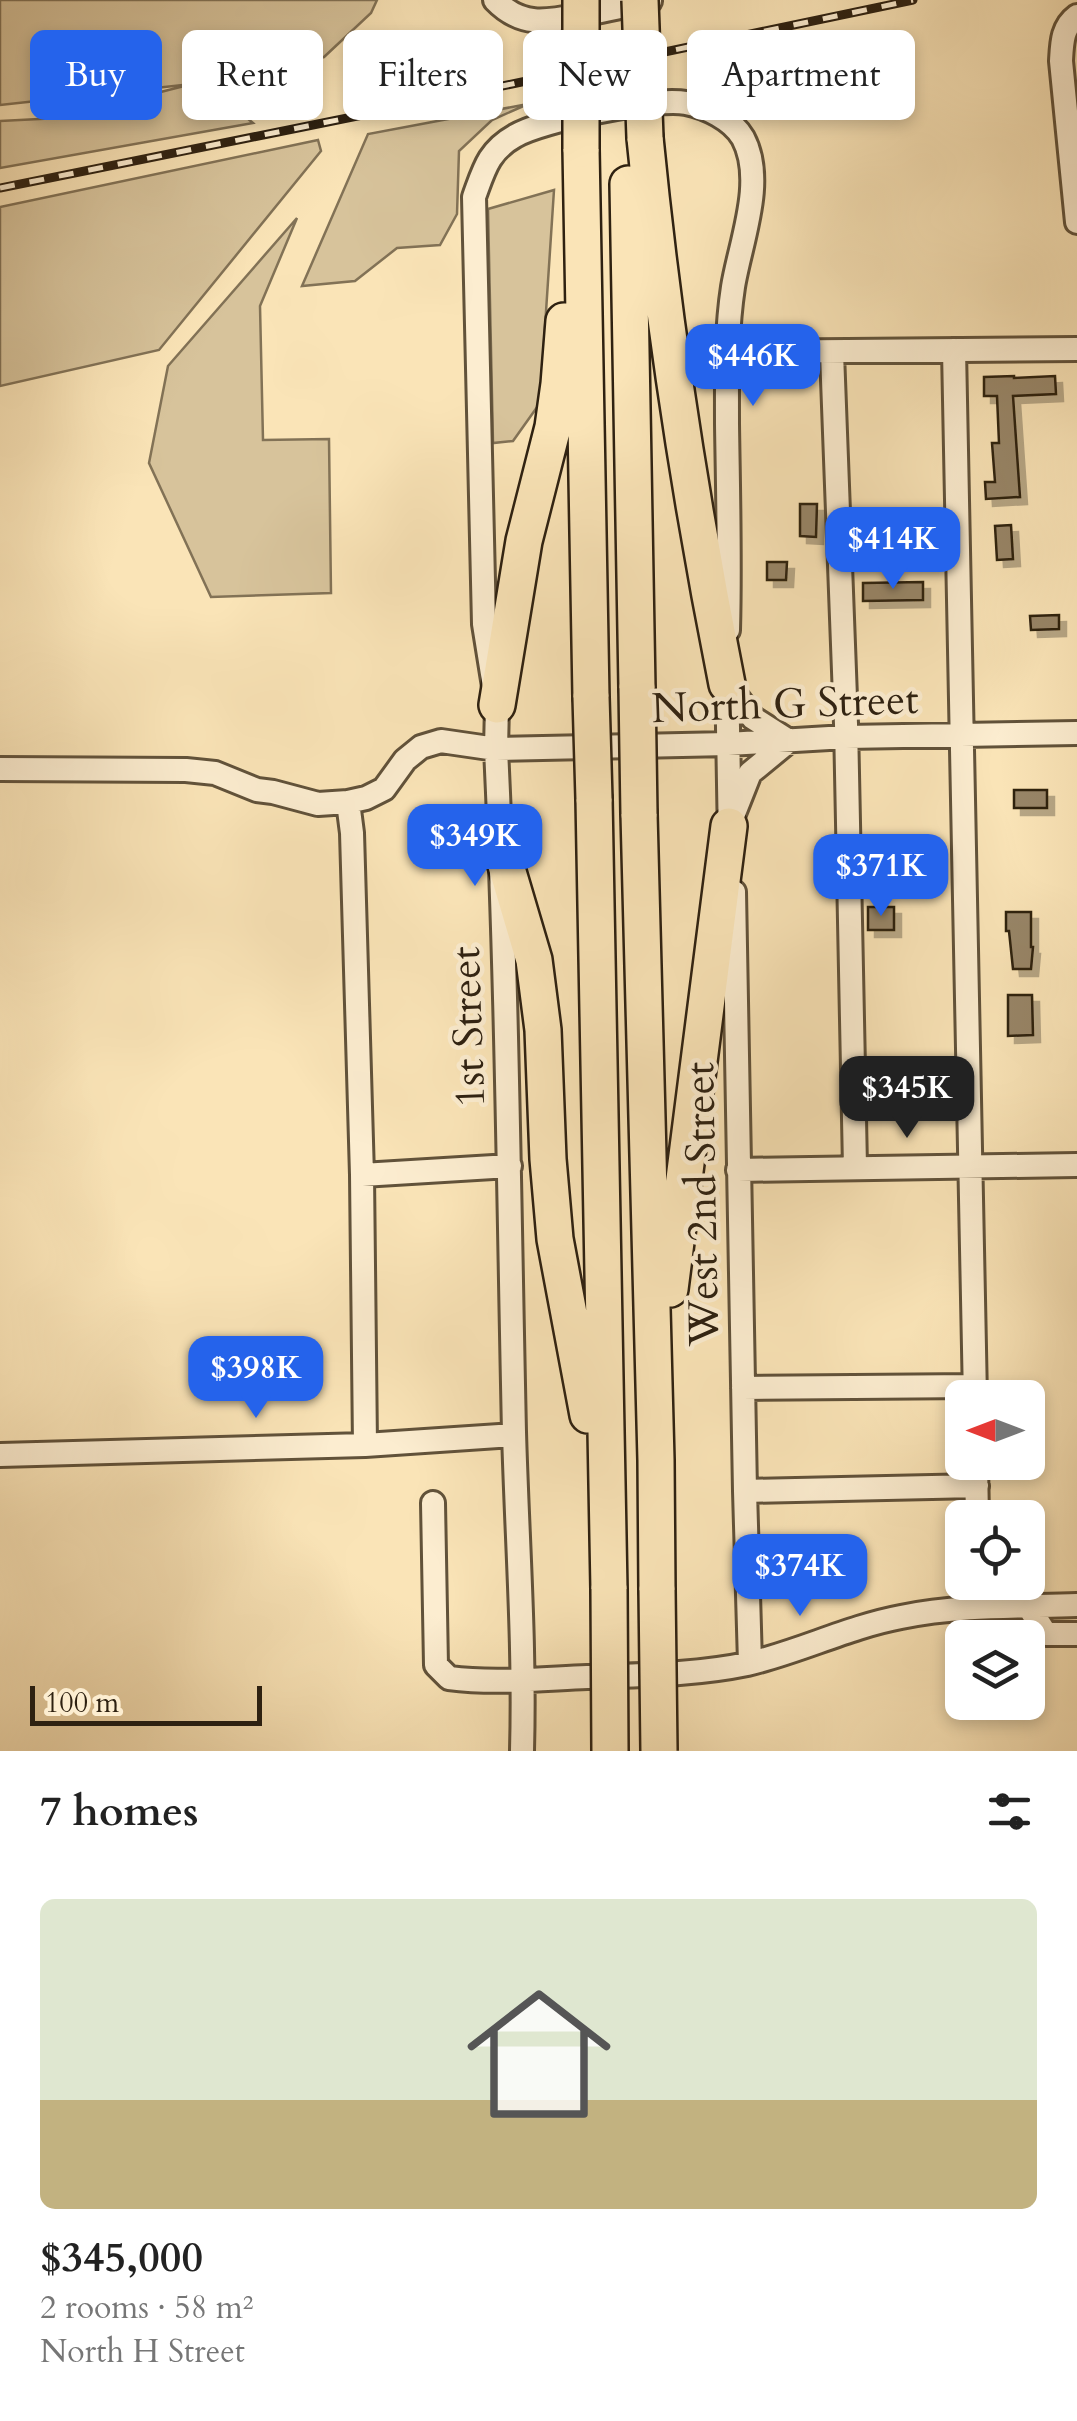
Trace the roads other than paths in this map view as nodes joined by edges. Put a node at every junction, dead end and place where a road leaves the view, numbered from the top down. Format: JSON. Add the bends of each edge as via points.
{"nodes":[{"id":1,"x":495,"y":0,"type":"edge"},
{"id":2,"x":581,"y":0,"type":"edge"},
{"id":3,"x":625,"y":0,"type":"edge"},
{"id":4,"x":640,"y":0,"type":"edge"},
{"id":5,"x":653,"y":0,"type":"edge"},
{"id":6,"x":1077,"y":16,"type":"edge"},
{"id":7,"x":515,"y":136,"type":"joint"},
{"id":8,"x":636,"y":138,"type":"junction"},
{"id":9,"x":582,"y":165,"type":"junction"},
{"id":10,"x":1077,"y":222,"type":"edge"},
{"id":11,"x":1077,"y":349,"type":"edge"},
{"id":12,"x":954,"y":350,"type":"junction"},
{"id":13,"x":726,"y":352,"type":"junction"},
{"id":14,"x":832,"y":353,"type":"junction"},
{"id":15,"x":727,"y":684,"type":"junction"},
{"id":16,"x":497,"y":705,"type":"junction"},
{"id":17,"x":1077,"y":732,"type":"edge"},
{"id":18,"x":962,"y":736,"type":"junction"},
{"id":19,"x":846,"y":738,"type":"junction"},
{"id":20,"x":789,"y":740,"type":"junction"},
{"id":21,"x":728,"y":744,"type":"junction"},
{"id":22,"x":496,"y":749,"type":"junction"},
{"id":23,"x":0,"y":769,"type":"edge"},
{"id":24,"x":348,"y":802,"type":"junction"},
{"id":25,"x":729,"y":826,"type":"junction"},
{"id":26,"x":500,"y":846,"type":"junction"},
{"id":27,"x":1077,"y":1165,"type":"edge"},
{"id":28,"x":510,"y":1166,"type":"junction"},
{"id":29,"x":855,"y":1167,"type":"junction"},
{"id":30,"x":970,"y":1168,"type":"junction"},
{"id":31,"x":738,"y":1170,"type":"junction"},
{"id":32,"x":362,"y":1175,"type":"junction"},
{"id":33,"x":975,"y":1380,"type":"edge"},
{"id":34,"x":743,"y":1388,"type":"junction"},
{"id":35,"x":945,"y":1391,"type":"edge"},
{"id":36,"x":514,"y":1435,"type":"junction"},
{"id":37,"x":365,"y":1444,"type":"junction"},
{"id":38,"x":0,"y":1455,"type":"edge"},
{"id":39,"x":656,"y":1460,"type":"junction"},
{"id":40,"x":977,"y":1480,"type":"edge"},
{"id":41,"x":977,"y":1486,"type":"junction"},
{"id":42,"x":745,"y":1491,"type":"junction"},
{"id":43,"x":977,"y":1500,"type":"edge"},
{"id":44,"x":432,"y":1503,"type":"dead end"},
{"id":45,"x":607,"y":1517,"type":"junction"},
{"id":46,"x":979,"y":1600,"type":"edge"},
{"id":47,"x":1028,"y":1606,"type":"junction"},
{"id":48,"x":1077,"y":1606,"type":"edge"},
{"id":49,"x":979,"y":1607,"type":"junction"},
{"id":50,"x":1077,"y":1634,"type":"edge"},
{"id":51,"x":750,"y":1663,"type":"junction"},
{"id":52,"x":524,"y":1680,"type":"junction"},
{"id":53,"x":522,"y":1751,"type":"edge"},
{"id":54,"x":610,"y":1751,"type":"edge"},
{"id":55,"x":659,"y":1751,"type":"edge"}],
"edges":[{"from":1,"to":5,"type":"street","via":[[508,13],[546,22]]},
{"from":2,"to":9,"type":"highway","bridge":true},
{"from":3,"to":8,"type":"highway"},
{"from":4,"to":8,"type":"highway","bridge":true},
{"from":6,"to":10,"type":"street","via":[[1063,34],[1061,60]]},
{"from":7,"to":13,"type":"street","name":"West 2nd Street","via":[[622,107],[682,102],[716,112],[742,136],[752,166],[750,210]]},
{"from":7,"to":16,"type":"street","name":"1st Street","via":[[487,160],[474,197],[484,624]]},
{"from":8,"to":15,"type":"highway"},
{"from":8,"to":39,"type":"highway","bridge":true,"via":[[637,688]]},
{"from":9,"to":16,"type":"highway","via":[[560,384],[524,541]]},
{"from":9,"to":45,"type":"highway","bridge":true},
{"from":11,"to":12,"type":"street"},
{"from":12,"to":14,"type":"street"},
{"from":12,"to":18,"type":"street"},
{"from":13,"to":14,"type":"street"},
{"from":13,"to":15,"type":"street","name":"West 2nd Street"},
{"from":14,"to":19,"type":"street"},
{"from":15,"to":20,"type":"street","via":[[753,718]]},
{"from":15,"to":21,"type":"street","name":"West 2nd Street"},
{"from":16,"to":22,"type":"street","name":"1st Street"},
{"from":17,"to":18,"type":"street","name":"North G Street"},
{"from":18,"to":19,"type":"street","name":"North G Street"},
{"from":18,"to":30,"type":"street"},
{"from":19,"to":20,"type":"street","name":"North G Street"},
{"from":19,"to":29,"type":"street"},
{"from":20,"to":21,"type":"street","name":"North G Street"},
{"from":20,"to":25,"type":"street","via":[[750,773]]},
{"from":21,"to":22,"type":"street","name":"North G Street"},
{"from":21,"to":25,"type":"street","name":"West 2nd Street"},
{"from":22,"to":24,"type":"street","name":"North G Street","via":[[441,742],[422,747],[384,789]]},
{"from":22,"to":26,"type":"street","name":"1st Street"},
{"from":23,"to":24,"type":"street","via":[[186,770],[318,804]]},
{"from":24,"to":32,"type":"street"},
{"from":25,"to":31,"type":"street","name":"West 2nd Street"},
{"from":25,"to":39,"type":"highway","via":[[672,1260]]},
{"from":26,"to":28,"type":"street","name":"1st Street"},
{"from":26,"to":45,"type":"highway","via":[[534,960],[555,1238]]},
{"from":27,"to":30,"type":"street"},
{"from":28,"to":32,"type":"street"},
{"from":28,"to":36,"type":"street","name":"1st Street"},
{"from":29,"to":30,"type":"street"},
{"from":29,"to":31,"type":"street"},
{"from":30,"to":33,"type":"street"},
{"from":31,"to":34,"type":"street","name":"West 2nd Street"},
{"from":32,"to":37,"type":"street"},
{"from":34,"to":35,"type":"street"},
{"from":34,"to":42,"type":"street","name":"West 2nd Street"},
{"from":36,"to":37,"type":"street"},
{"from":36,"to":52,"type":"street","name":"1st Street"},
{"from":37,"to":38,"type":"street"},
{"from":39,"to":55,"type":"highway","bridge":true},
{"from":40,"to":41,"type":"street"},
{"from":41,"to":42,"type":"street"},
{"from":41,"to":43,"type":"street"},
{"from":42,"to":51,"type":"street","name":"West 2nd Street"},
{"from":44,"to":52,"type":"street","via":[[436,1664],[448,1678]]},
{"from":45,"to":54,"type":"highway","bridge":true},
{"from":46,"to":49,"type":"street"},
{"from":47,"to":48,"type":"street"},
{"from":47,"to":49,"type":"street"},
{"from":47,"to":50,"type":"street","via":[[1046,1634]]},
{"from":49,"to":51,"type":"street","via":[[902,1616]]},
{"from":51,"to":52,"type":"street","via":[[695,1673]]},
{"from":52,"to":53,"type":"street","name":"1st Street"}]}
